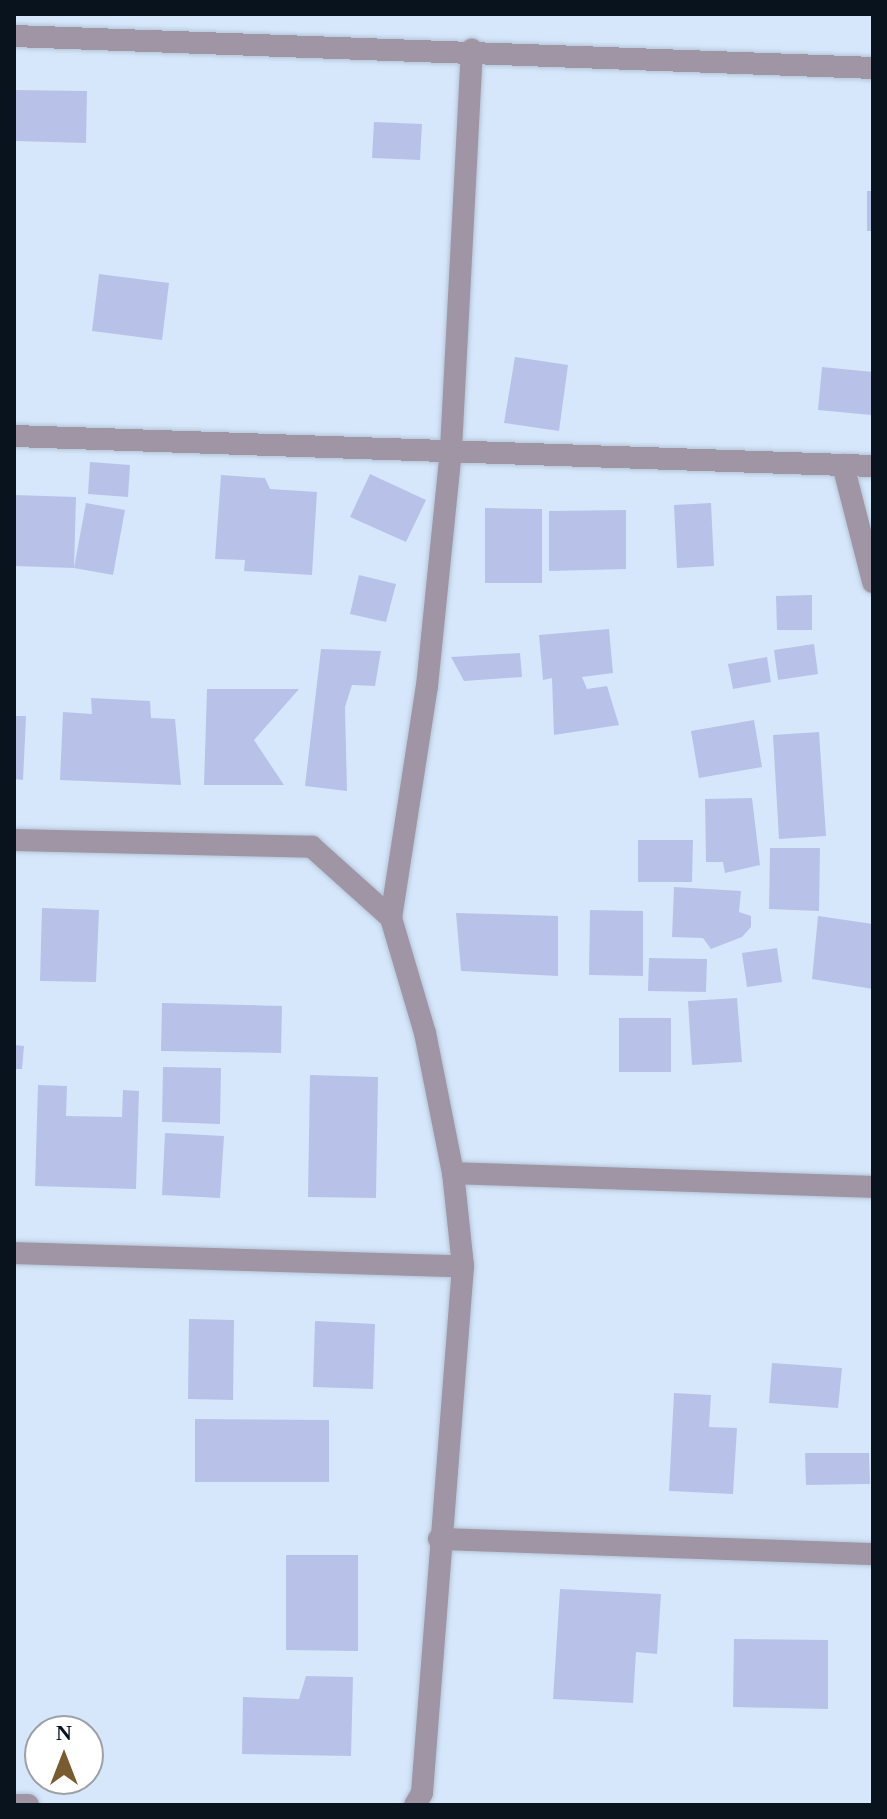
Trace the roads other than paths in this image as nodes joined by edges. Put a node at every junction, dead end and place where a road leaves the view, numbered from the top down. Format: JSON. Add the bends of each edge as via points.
{"nodes":[{"id":1,"x":14,"y":36,"type":"edge"},
{"id":2,"x":472,"y":50,"type":"junction"},
{"id":3,"x":873,"y":68,"type":"edge"},
{"id":4,"x":14,"y":436,"type":"edge"},
{"id":5,"x":451,"y":449,"type":"junction"},
{"id":6,"x":843,"y":465,"type":"junction"},
{"id":7,"x":873,"y":466,"type":"edge"},
{"id":8,"x":873,"y":582,"type":"edge"},
{"id":9,"x":14,"y":840,"type":"edge"},
{"id":10,"x":391,"y":918,"type":"junction"},
{"id":11,"x":453,"y":1173,"type":"junction"},
{"id":12,"x":873,"y":1187,"type":"edge"},
{"id":13,"x":14,"y":1253,"type":"edge"},
{"id":14,"x":463,"y":1266,"type":"junction"},
{"id":15,"x":439,"y":1539,"type":"junction"},
{"id":16,"x":873,"y":1554,"type":"edge"},
{"id":17,"x":14,"y":1805,"type":"edge"},
{"id":18,"x":28,"y":1805,"type":"edge"},
{"id":19,"x":415,"y":1805,"type":"edge"}],
"edges":[{"from":1,"to":2,"type":"street"},
{"from":2,"to":3,"type":"street"},
{"from":2,"to":5,"type":"street"},
{"from":4,"to":5,"type":"street"},
{"from":5,"to":6,"type":"street"},
{"from":5,"to":10,"type":"street","via":[[427,686]]},
{"from":6,"to":7,"type":"street"},
{"from":6,"to":8,"type":"street"},
{"from":9,"to":10,"type":"street","via":[[312,847]]},
{"from":10,"to":11,"type":"street","via":[[425,1033]]},
{"from":11,"to":12,"type":"street"},
{"from":11,"to":14,"type":"street"},
{"from":13,"to":14,"type":"street"},
{"from":14,"to":15,"type":"street"},
{"from":15,"to":16,"type":"street"},
{"from":15,"to":19,"type":"street","via":[[422,1793]]},
{"from":17,"to":18,"type":"street"}]}
